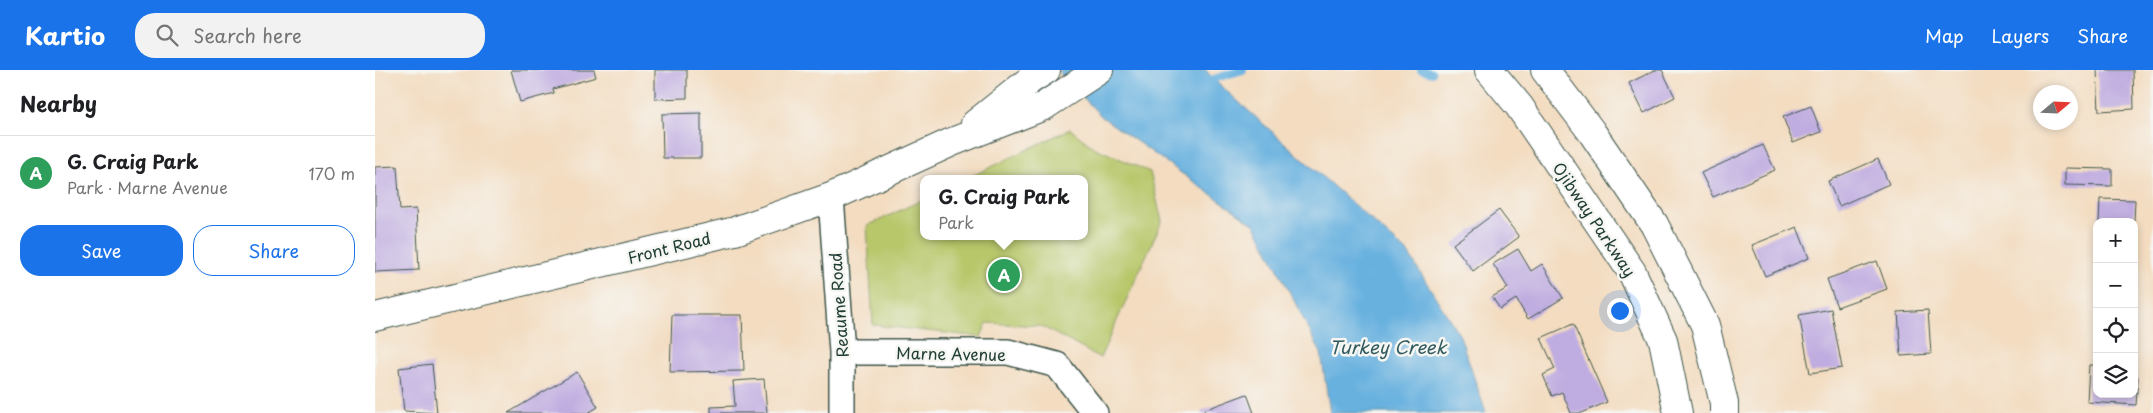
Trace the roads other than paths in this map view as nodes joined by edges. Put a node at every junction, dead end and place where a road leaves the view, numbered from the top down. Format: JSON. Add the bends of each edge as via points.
{"nodes":[{"id":1,"x":1099,"y":70,"type":"edge"},
{"id":2,"x":1489,"y":70,"type":"edge"},
{"id":3,"x":1545,"y":70,"type":"edge"},
{"id":4,"x":1038,"y":75,"type":"edge"},
{"id":5,"x":952,"y":142,"type":"junction"},
{"id":6,"x":831,"y":197,"type":"junction"},
{"id":7,"x":375,"y":317,"type":"edge"},
{"id":8,"x":842,"y":352,"type":"junction"},
{"id":9,"x":842,"y":413,"type":"edge"},
{"id":10,"x":1095,"y":413,"type":"edge"},
{"id":11,"x":1678,"y":413,"type":"edge"},
{"id":12,"x":1724,"y":413,"type":"edge"}],
"edges":[{"from":1,"to":5,"type":"main road","via":[[1044,106]]},
{"from":2,"to":11,"type":"main road","name":"Ojibway Parkway","via":[[1519,106],[1632,272],[1663,340]]},
{"from":3,"to":12,"type":"main road","via":[[1655,224],[1705,326]]},
{"from":4,"to":5,"type":"main road"},
{"from":5,"to":6,"type":"main road","name":"Front Road"},
{"from":6,"to":7,"type":"main road","name":"Front Road","via":[[735,231]]},
{"from":6,"to":8,"type":"street","name":"Reaume Road"},
{"from":8,"to":9,"type":"street","name":"Reaume Road"},
{"from":8,"to":10,"type":"street","name":"Marne Avenue","via":[[1008,352],[1057,365]]}]}
